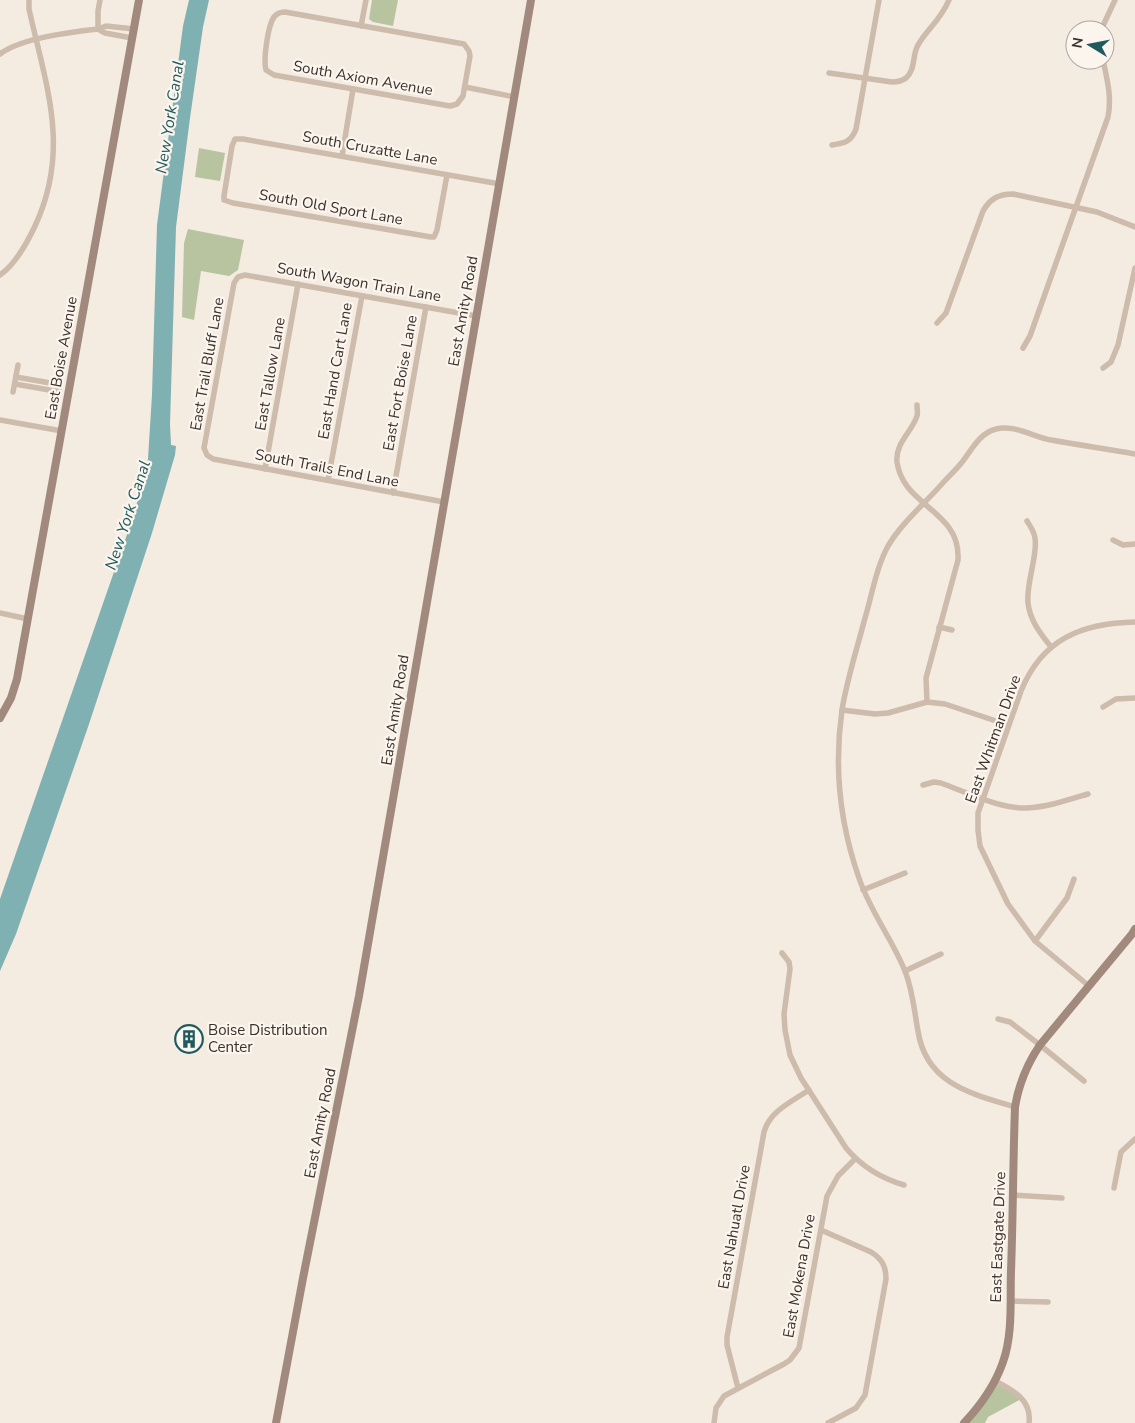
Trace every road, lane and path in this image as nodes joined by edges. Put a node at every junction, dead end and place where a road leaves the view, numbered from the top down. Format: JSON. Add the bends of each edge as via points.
{"nodes":[{"id":1,"x":29,"y":0,"type":"edge"},
{"id":2,"x":100,"y":0,"type":"edge"},
{"id":3,"x":139,"y":0,"type":"edge"},
{"id":4,"x":366,"y":0,"type":"edge"},
{"id":5,"x":531,"y":0,"type":"edge"},
{"id":6,"x":879,"y":0,"type":"edge"},
{"id":7,"x":949,"y":0,"type":"edge"},
{"id":8,"x":1115,"y":0,"type":"edge"},
{"id":9,"x":1106,"y":20,"type":"edge"},
{"id":10,"x":362,"y":26,"type":"junction"},
{"id":11,"x":98,"y":29,"type":"junction"},
{"id":12,"x":134,"y":29,"type":"junction"},
{"id":13,"x":132,"y":38,"type":"junction"},
{"id":14,"x":36,"y":40,"type":"junction"},
{"id":15,"x":0,"y":54,"type":"edge"},
{"id":16,"x":1105,"y":70,"type":"edge"},
{"id":17,"x":829,"y":73,"type":"dead end"},
{"id":18,"x":865,"y":78,"type":"junction"},
{"id":19,"x":464,"y":87,"type":"junction"},
{"id":20,"x":353,"y":89,"type":"junction"},
{"id":21,"x":515,"y":97,"type":"junction"},
{"id":22,"x":832,"y":145,"type":"dead end"},
{"id":23,"x":342,"y":156,"type":"junction"},
{"id":24,"x":447,"y":175,"type":"junction"},
{"id":25,"x":500,"y":184,"type":"junction"},
{"id":26,"x":224,"y":200,"type":"joint"},
{"id":27,"x":1076,"y":207,"type":"junction"},
{"id":28,"x":1135,"y":227,"type":"edge"},
{"id":29,"x":1135,"y":268,"type":"edge"},
{"id":30,"x":0,"y":275,"type":"edge"},
{"id":31,"x":238,"y":277,"type":"joint"},
{"id":32,"x":298,"y":284,"type":"junction"},
{"id":33,"x":362,"y":296,"type":"junction"},
{"id":34,"x":426,"y":307,"type":"junction"},
{"id":35,"x":476,"y":316,"type":"junction"},
{"id":36,"x":937,"y":324,"type":"dead end"},
{"id":37,"x":1023,"y":348,"type":"dead end"},
{"id":38,"x":18,"y":365,"type":"dead end"},
{"id":39,"x":1103,"y":368,"type":"dead end"},
{"id":40,"x":16,"y":376,"type":"junction"},
{"id":41,"x":14,"y":384,"type":"junction"},
{"id":42,"x":59,"y":388,"type":"junction"},
{"id":43,"x":69,"y":390,"type":"junction"},
{"id":44,"x":13,"y":392,"type":"dead end"},
{"id":45,"x":917,"y":405,"type":"dead end"},
{"id":46,"x":0,"y":420,"type":"edge"},
{"id":47,"x":62,"y":431,"type":"junction"},
{"id":48,"x":1135,"y":454,"type":"edge"},
{"id":49,"x":207,"y":455,"type":"joint"},
{"id":50,"x":265,"y":468,"type":"junction"},
{"id":51,"x":328,"y":480,"type":"junction"},
{"id":52,"x":393,"y":493,"type":"junction"},
{"id":53,"x":444,"y":502,"type":"junction"},
{"id":54,"x":924,"y":504,"type":"junction"},
{"id":55,"x":1026,"y":521,"type":"dead end"},
{"id":56,"x":1114,"y":540,"type":"dead end"},
{"id":57,"x":1135,"y":544,"type":"edge"},
{"id":58,"x":0,"y":613,"type":"edge"},
{"id":59,"x":28,"y":619,"type":"junction"},
{"id":60,"x":1135,"y":622,"type":"edge"},
{"id":61,"x":939,"y":627,"type":"junction"},
{"id":62,"x":952,"y":630,"type":"dead end"},
{"id":63,"x":1051,"y":647,"type":"junction"},
{"id":64,"x":1135,"y":698,"type":"edge"},
{"id":65,"x":927,"y":702,"type":"junction"},
{"id":66,"x":1103,"y":707,"type":"dead end"},
{"id":67,"x":842,"y":710,"type":"junction"},
{"id":68,"x":0,"y":718,"type":"edge"},
{"id":69,"x":1008,"y":725,"type":"junction"},
{"id":70,"x":923,"y":785,"type":"dead end"},
{"id":71,"x":1088,"y":794,"type":"dead end"},
{"id":72,"x":982,"y":798,"type":"junction"},
{"id":73,"x":905,"y":873,"type":"dead end"},
{"id":74,"x":1074,"y":879,"type":"dead end"},
{"id":75,"x":863,"y":890,"type":"junction"},
{"id":76,"x":1135,"y":929,"type":"edge"},
{"id":77,"x":1035,"y":941,"type":"junction"},
{"id":78,"x":782,"y":953,"type":"dead end"},
{"id":79,"x":941,"y":954,"type":"dead end"},
{"id":80,"x":905,"y":971,"type":"junction"},
{"id":81,"x":1089,"y":986,"type":"junction"},
{"id":82,"x":998,"y":1019,"type":"dead end"},
{"id":83,"x":1040,"y":1044,"type":"junction"},
{"id":84,"x":1084,"y":1081,"type":"dead end"},
{"id":85,"x":809,"y":1090,"type":"junction"},
{"id":86,"x":1015,"y":1107,"type":"junction"},
{"id":87,"x":1134,"y":1140,"type":"edge"},
{"id":88,"x":855,"y":1159,"type":"junction"},
{"id":89,"x":904,"y":1185,"type":"dead end"},
{"id":90,"x":1114,"y":1188,"type":"dead end"},
{"id":91,"x":1013,"y":1195,"type":"junction"},
{"id":92,"x":1062,"y":1198,"type":"dead end"},
{"id":93,"x":821,"y":1230,"type":"junction"},
{"id":94,"x":1010,"y":1301,"type":"junction"},
{"id":95,"x":1048,"y":1302,"type":"dead end"},
{"id":96,"x":995,"y":1381,"type":"junction"},
{"id":97,"x":738,"y":1388,"type":"junction"},
{"id":98,"x":276,"y":1423,"type":"edge"},
{"id":99,"x":714,"y":1423,"type":"edge"},
{"id":100,"x":828,"y":1423,"type":"edge"},
{"id":101,"x":964,"y":1423,"type":"edge"},
{"id":102,"x":1029,"y":1423,"type":"edge"}],
"edges":[{"from":1,"to":14,"type":"street"},
{"from":2,"to":11,"type":"street"},
{"from":3,"to":12,"type":"street","name":"East Boise Avenue"},
{"from":4,"to":10,"type":"street"},
{"from":5,"to":21,"type":"street","name":"East Amity Road"},
{"from":6,"to":18,"type":"street"},
{"from":7,"to":18,"type":"street","via":[[942,16],[918,45],[907,77],[899,82]]},
{"from":8,"to":9,"type":"street"},
{"from":10,"to":19,"type":"street","via":[[460,43],[470,56]]},
{"from":10,"to":20,"type":"street","name":"South Axiom Avenue","via":[[284,12],[276,14],[271,21],[264,61],[266,70],[274,75]]},
{"from":11,"to":12,"type":"street","via":[[106,26]]},
{"from":11,"to":13,"type":"street"},
{"from":11,"to":14,"type":"street"},
{"from":12,"to":13,"type":"street","name":"East Boise Avenue"},
{"from":13,"to":43,"type":"street","name":"East Boise Avenue"},
{"from":14,"to":15,"type":"street","via":[[15,45]]},
{"from":14,"to":30,"type":"street","via":[[49,97],[54,159],[49,189],[30,238]]},
{"from":16,"to":27,"type":"street","via":[[1110,95],[1108,117]]},
{"from":17,"to":18,"type":"street"},
{"from":18,"to":22,"type":"street","via":[[853,137],[848,142]]},
{"from":19,"to":20,"type":"street","name":"South Axiom Avenue","via":[[463,96],[457,104],[450,106]]},
{"from":19,"to":21,"type":"street"},
{"from":20,"to":23,"type":"street"},
{"from":21,"to":25,"type":"street","name":"East Amity Road"},
{"from":23,"to":24,"type":"street","name":"South Cruzatte Lane"},
{"from":23,"to":26,"type":"street","name":"South Cruzatte Lane","via":[[235,139]]},
{"from":24,"to":25,"type":"street","name":"South Cruzatte Lane"},
{"from":24,"to":26,"type":"street","name":"South Old Sport Lane","via":[[434,237]]},
{"from":25,"to":35,"type":"street","name":"East Amity Road"},
{"from":27,"to":28,"type":"street"},
{"from":27,"to":36,"type":"street","via":[[1013,194],[995,197],[983,212],[946,313]]},
{"from":27,"to":37,"type":"street"},
{"from":29,"to":39,"type":"street","via":[[1118,345],[1111,362]]},
{"from":31,"to":32,"type":"street","name":"South Wagon Train Lane","via":[[245,274]]},
{"from":31,"to":49,"type":"street","name":"East Trail Bluff Lane","via":[[234,282],[204,448]]},
{"from":32,"to":33,"type":"street","name":"South Wagon Train Lane"},
{"from":32,"to":50,"type":"street","name":"East Tallow Lane"},
{"from":33,"to":34,"type":"street","name":"South Wagon Train Lane"},
{"from":33,"to":51,"type":"street","name":"East Hand Cart Lane"},
{"from":34,"to":35,"type":"street","name":"South Wagon Train Lane"},
{"from":34,"to":52,"type":"street","name":"East Fort Boise Lane"},
{"from":35,"to":53,"type":"street","name":"East Amity Road"},
{"from":38,"to":40,"type":"street"},
{"from":40,"to":41,"type":"street"},
{"from":40,"to":42,"type":"street","via":[[56,384]]},
{"from":41,"to":42,"type":"street","via":[[55,391]]},
{"from":41,"to":44,"type":"street"},
{"from":42,"to":43,"type":"street"},
{"from":43,"to":47,"type":"street","name":"East Boise Avenue"},
{"from":45,"to":54,"type":"street","via":[[918,415],[899,447],[897,462],[902,480]]},
{"from":46,"to":47,"type":"street"},
{"from":47,"to":59,"type":"street","name":"East Boise Avenue"},
{"from":48,"to":54,"type":"street","via":[[1052,440],[1010,428],[995,429],[982,436]]},
{"from":49,"to":50,"type":"street","name":"South Trails End Lane","via":[[213,459]]},
{"from":50,"to":51,"type":"street","name":"South Trails End Lane"},
{"from":51,"to":52,"type":"street","name":"South Trails End Lane"},
{"from":52,"to":53,"type":"street","name":"South Trails End Lane"},
{"from":53,"to":98,"type":"street","name":"East Amity Road","via":[[359,996]]},
{"from":54,"to":61,"type":"street","via":[[950,527],[958,548],[958,560]]},
{"from":54,"to":67,"type":"street","via":[[888,547],[880,564]]},
{"from":55,"to":63,"type":"street","via":[[1036,540],[1028,603],[1036,628]]},
{"from":56,"to":57,"type":"street","via":[[1123,545]]},
{"from":58,"to":59,"type":"street"},
{"from":59,"to":68,"type":"street","name":"East Boise Avenue","via":[[17,679]]},
{"from":60,"to":63,"type":"street","name":"East Whitman Drive","via":[[1094,626],[1071,634]]},
{"from":61,"to":62,"type":"street"},
{"from":61,"to":65,"type":"street","via":[[926,678]]},
{"from":63,"to":69,"type":"street","name":"East Whitman Drive","via":[[1025,682]]},
{"from":64,"to":66,"type":"street","via":[[1116,699]]},
{"from":65,"to":67,"type":"street","via":[[888,713]]},
{"from":65,"to":69,"type":"street","via":[[945,704]]},
{"from":67,"to":75,"type":"street","via":[[839,790],[846,833]]},
{"from":69,"to":72,"type":"street","name":"East Whitman Drive"},
{"from":70,"to":72,"type":"street","via":[[941,783]]},
{"from":71,"to":72,"type":"street","via":[[1026,808]]},
{"from":72,"to":77,"type":"street","name":"East Whitman Drive","via":[[978,813],[980,846],[1008,904]]},
{"from":73,"to":75,"type":"street"},
{"from":74,"to":77,"type":"street","via":[[1067,898]]},
{"from":75,"to":80,"type":"street"},
{"from":76,"to":81,"type":"street","name":"East Eastgate Drive"},
{"from":77,"to":81,"type":"street","name":"East Whitman Drive"},
{"from":78,"to":85,"type":"street","via":[[790,969],[784,1014],[786,1039],[793,1063]]},
{"from":79,"to":80,"type":"street"},
{"from":80,"to":86,"type":"street","via":[[922,1047],[941,1076],[962,1090]]},
{"from":81,"to":83,"type":"street","name":"East Eastgate Drive"},
{"from":82,"to":83,"type":"street","via":[[1010,1022]]},
{"from":83,"to":84,"type":"street"},
{"from":83,"to":86,"type":"street","name":"East Eastgate Drive","via":[[1022,1076]]},
{"from":85,"to":88,"type":"street"},
{"from":85,"to":97,"type":"street","name":"East Nahuatl Drive","via":[[774,1113],[764,1132],[727,1345]]},
{"from":86,"to":91,"type":"street","name":"East Eastgate Drive"},
{"from":87,"to":90,"type":"street","via":[[1121,1152]]},
{"from":88,"to":89,"type":"street","via":[[868,1170]]},
{"from":88,"to":93,"type":"street","name":"East Mokena Drive","via":[[830,1189]]},
{"from":91,"to":92,"type":"street"},
{"from":91,"to":94,"type":"street","name":"East Eastgate Drive"},
{"from":93,"to":97,"type":"street","name":"East Mokena Drive","via":[[799,1348],[784,1364]]},
{"from":93,"to":100,"type":"street","via":[[872,1252],[884,1263],[886,1271],[865,1395],[856,1408]]},
{"from":94,"to":95,"type":"street"},
{"from":94,"to":96,"type":"street","name":"East Eastgate Drive","via":[[1007,1345]]},
{"from":96,"to":101,"type":"street","name":"East Eastgate Drive"},
{"from":96,"to":102,"type":"street","via":[[1012,1389],[1025,1401]]},
{"from":97,"to":99,"type":"street","name":"East Mokena Drive","via":[[724,1396],[716,1408]]}]}
